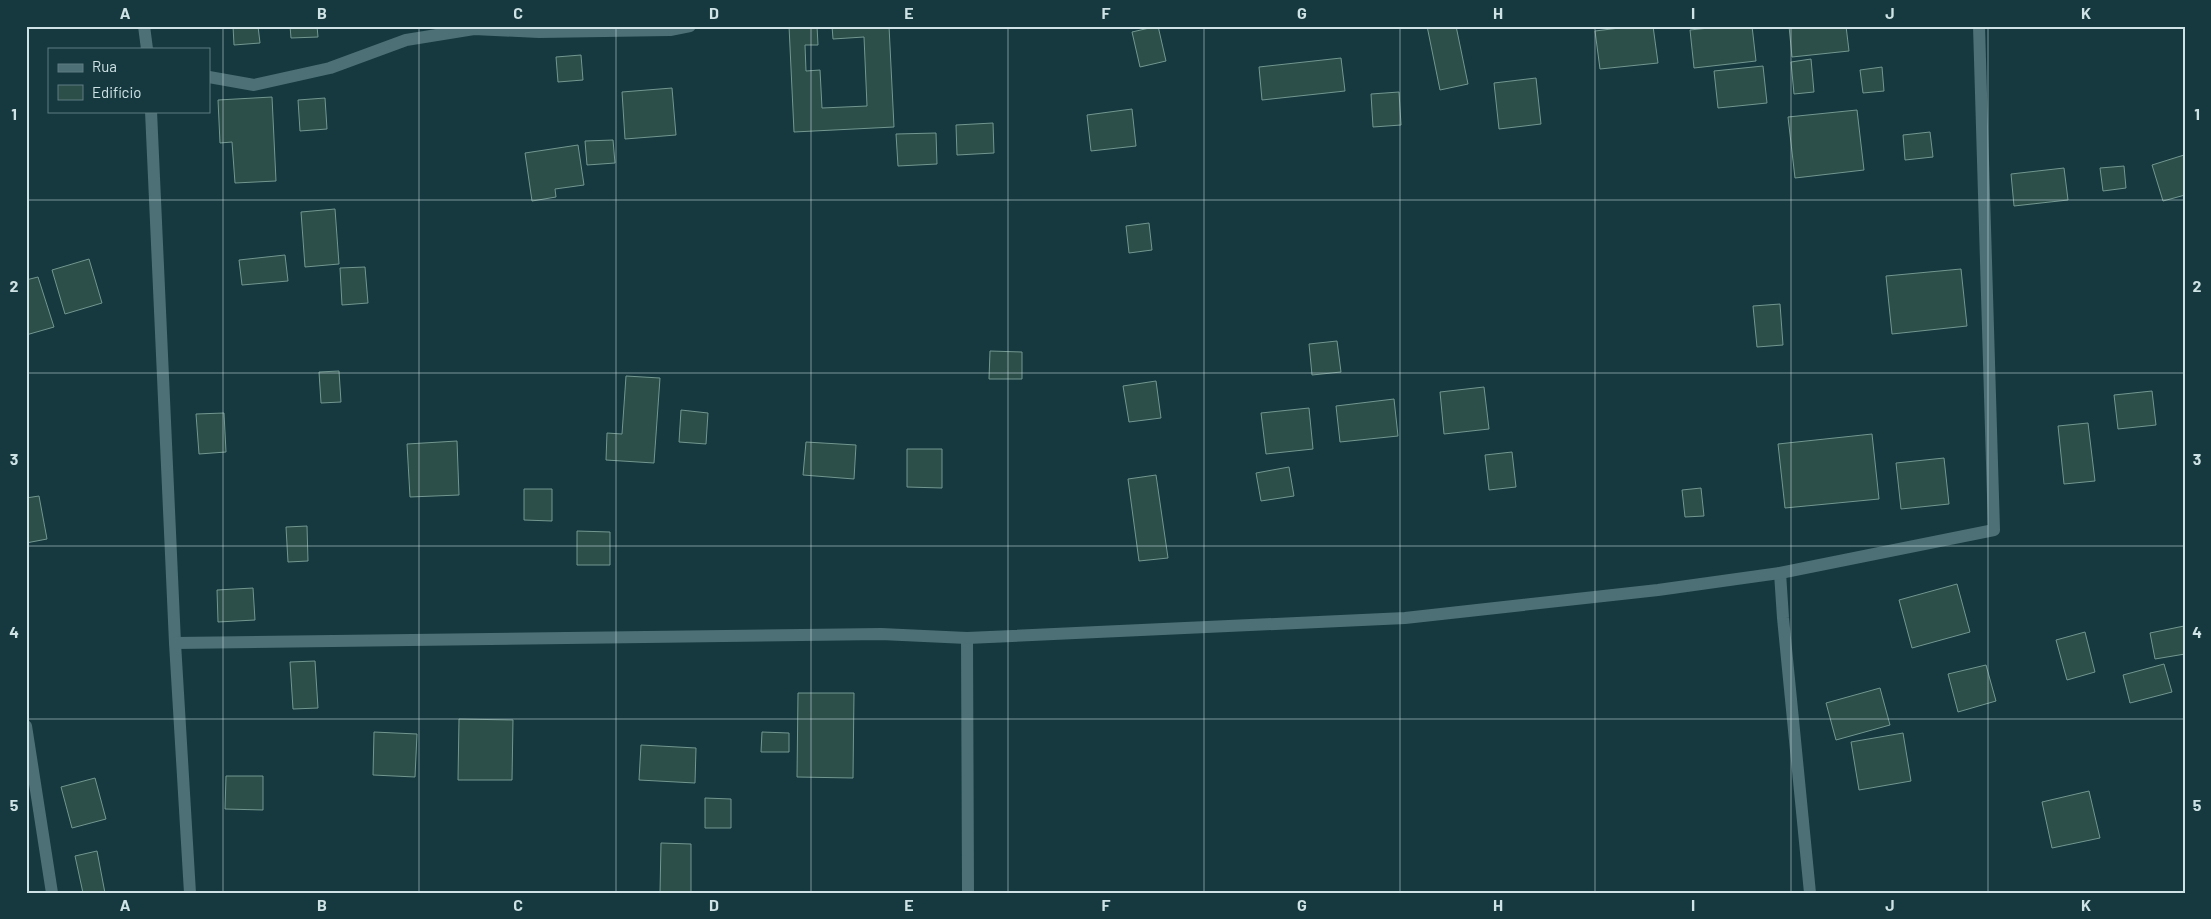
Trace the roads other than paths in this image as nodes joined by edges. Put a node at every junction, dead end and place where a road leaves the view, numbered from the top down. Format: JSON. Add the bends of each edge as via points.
{"nodes":[{"id":1,"x":144,"y":26,"type":"edge"},
{"id":2,"x":690,"y":26,"type":"edge"},
{"id":3,"x":1979,"y":26,"type":"edge"},
{"id":4,"x":147,"y":48,"type":"edge"},
{"id":5,"x":210,"y":77,"type":"edge"},
{"id":6,"x":151,"y":112,"type":"edge"},
{"id":7,"x":1780,"y":573,"type":"junction"},
{"id":8,"x":967,"y":638,"type":"junction"},
{"id":9,"x":175,"y":643,"type":"junction"},
{"id":10,"x":26,"y":726,"type":"edge"},
{"id":11,"x":52,"y":893,"type":"edge"},
{"id":12,"x":190,"y":893,"type":"edge"},
{"id":13,"x":968,"y":893,"type":"edge"},
{"id":14,"x":1810,"y":893,"type":"edge"}],
"edges":[{"from":1,"to":4,"type":"street"},
{"from":2,"to":5,"type":"street","via":[[670,30],[540,32],[474,29],[406,40],[330,68],[254,85]]},
{"from":3,"to":7,"type":"street","via":[[1994,530]]},
{"from":6,"to":9,"type":"street"},
{"from":7,"to":8,"type":"street","via":[[1405,618]]},
{"from":7,"to":14,"type":"street"},
{"from":8,"to":9,"type":"street","via":[[881,634]]},
{"from":8,"to":13,"type":"street"},
{"from":9,"to":12,"type":"street"},
{"from":10,"to":11,"type":"street"}]}
